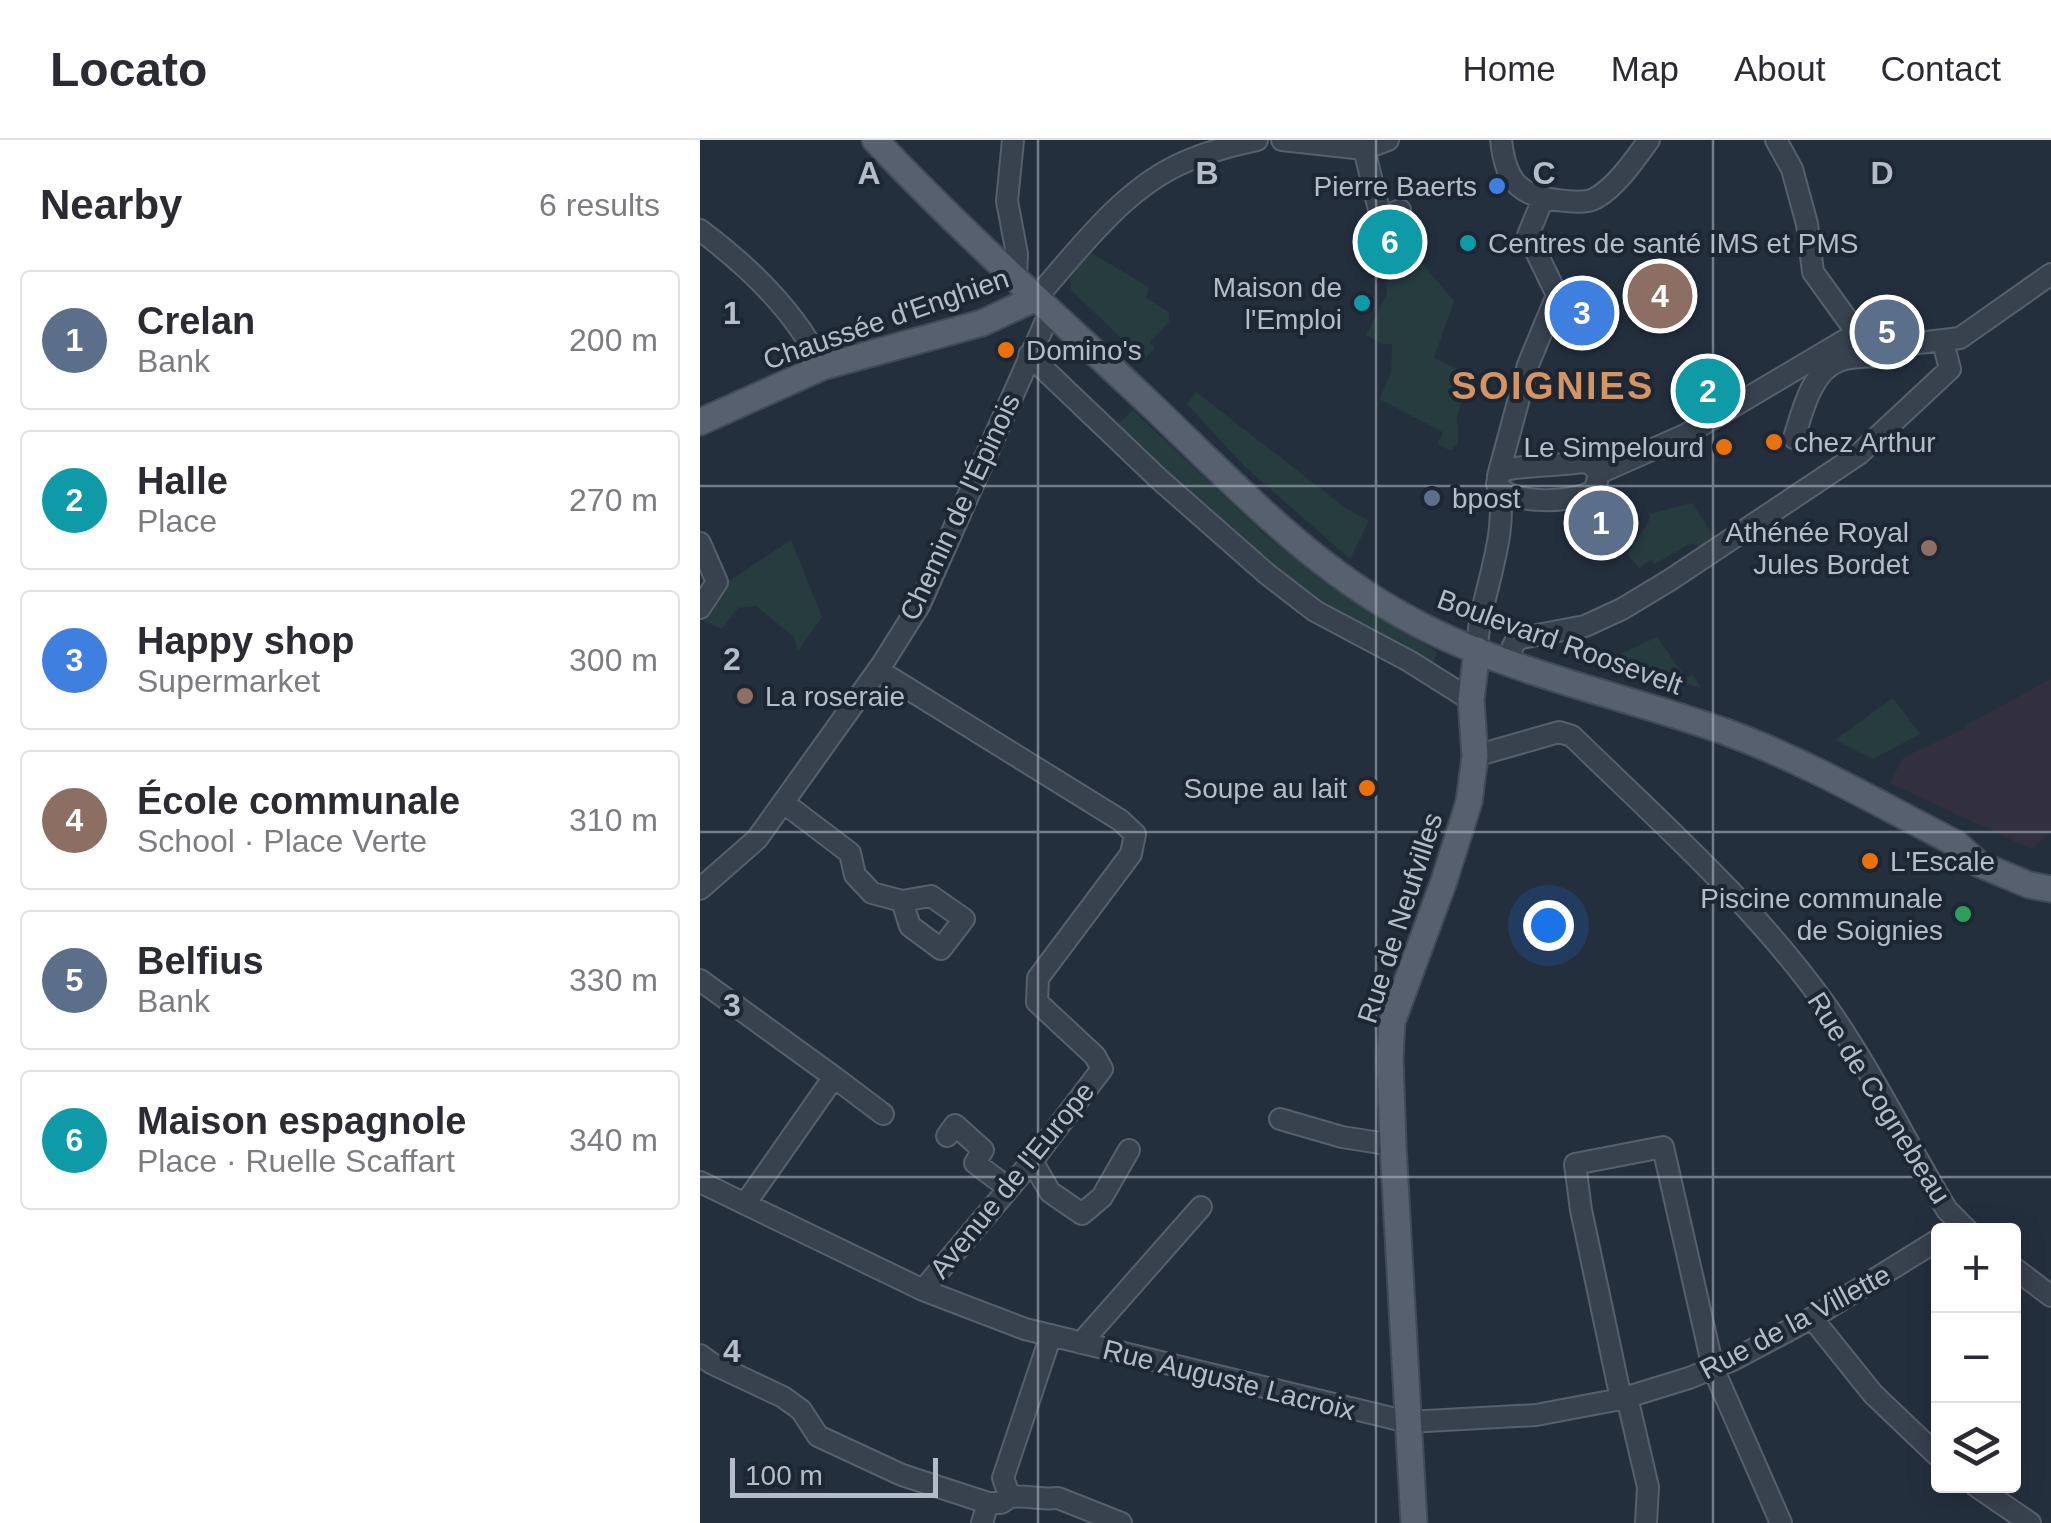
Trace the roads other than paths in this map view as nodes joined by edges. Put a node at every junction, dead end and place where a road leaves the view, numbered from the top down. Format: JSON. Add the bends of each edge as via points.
{"nodes":[{"id":1,"x":874,"y":140,"type":"edge"},
{"id":2,"x":1013,"y":140,"type":"edge"},
{"id":3,"x":1256,"y":140,"type":"edge"},
{"id":4,"x":1282,"y":140,"type":"edge"},
{"id":5,"x":1388,"y":140,"type":"edge"},
{"id":6,"x":1501,"y":140,"type":"edge"},
{"id":7,"x":1649,"y":140,"type":"edge"},
{"id":8,"x":1776,"y":140,"type":"edge"},
{"id":9,"x":1364,"y":150,"type":"junction"},
{"id":10,"x":1543,"y":199,"type":"junction"},
{"id":11,"x":1400,"y":210,"type":"dead end"},
{"id":12,"x":700,"y":230,"type":"edge"},
{"id":13,"x":2051,"y":274,"type":"edge"},
{"id":14,"x":1016,"y":278,"type":"junction"},
{"id":15,"x":1043,"y":305,"type":"junction"},
{"id":16,"x":1857,"y":332,"type":"junction"},
{"id":17,"x":1943,"y":342,"type":"junction"},
{"id":18,"x":1885,"y":346,"type":"junction"},
{"id":19,"x":1029,"y":356,"type":"junction"},
{"id":20,"x":822,"y":368,"type":"junction"},
{"id":21,"x":700,"y":422,"type":"edge"},
{"id":22,"x":1794,"y":438,"type":"dead end"},
{"id":23,"x":1599,"y":473,"type":"junction"},
{"id":24,"x":1502,"y":493,"type":"junction"},
{"id":25,"x":700,"y":543,"type":"edge"},
{"id":26,"x":700,"y":608,"type":"edge"},
{"id":27,"x":1476,"y":650,"type":"junction"},
{"id":28,"x":1506,"y":661,"type":"junction"},
{"id":29,"x":878,"y":670,"type":"junction"},
{"id":30,"x":1471,"y":700,"type":"junction"},
{"id":31,"x":1475,"y":756,"type":"junction"},
{"id":32,"x":784,"y":803,"type":"junction"},
{"id":33,"x":2047,"y":887,"type":"edge"},
{"id":34,"x":700,"y":889,"type":"edge"},
{"id":35,"x":902,"y":901,"type":"dead end"},
{"id":36,"x":700,"y":980,"type":"edge"},
{"id":37,"x":834,"y":1077,"type":"junction"},
{"id":38,"x":883,"y":1114,"type":"dead end"},
{"id":39,"x":1280,"y":1119,"type":"dead end"},
{"id":40,"x":947,"y":1136,"type":"dead end"},
{"id":41,"x":1394,"y":1145,"type":"junction"},
{"id":42,"x":1130,"y":1150,"type":"dead end"},
{"id":43,"x":1032,"y":1161,"type":"junction"},
{"id":44,"x":700,"y":1182,"type":"edge"},
{"id":45,"x":1008,"y":1187,"type":"junction"},
{"id":46,"x":745,"y":1204,"type":"junction"},
{"id":47,"x":1200,"y":1207,"type":"dead end"},
{"id":48,"x":1955,"y":1223,"type":"edge"},
{"id":49,"x":1931,"y":1244,"type":"edge"},
{"id":50,"x":2021,"y":1273,"type":"edge"},
{"id":51,"x":923,"y":1290,"type":"junction"},
{"id":52,"x":2051,"y":1296,"type":"edge"},
{"id":53,"x":1812,"y":1318,"type":"junction"},
{"id":54,"x":1050,"y":1335,"type":"junction"},
{"id":55,"x":1082,"y":1343,"type":"junction"},
{"id":56,"x":700,"y":1355,"type":"edge"},
{"id":57,"x":1714,"y":1368,"type":"junction"},
{"id":58,"x":1624,"y":1398,"type":"junction"},
{"id":59,"x":1408,"y":1422,"type":"junction"},
{"id":60,"x":1931,"y":1449,"type":"edge"},
{"id":61,"x":1985,"y":1493,"type":"edge"},
{"id":62,"x":995,"y":1507,"type":"edge"},
{"id":63,"x":2024,"y":1522,"type":"edge"},
{"id":64,"x":1122,"y":1523,"type":"edge"},
{"id":65,"x":1414,"y":1523,"type":"edge"},
{"id":66,"x":1646,"y":1523,"type":"edge"},
{"id":67,"x":1781,"y":1523,"type":"edge"}],
"edges":[{"from":1,"to":14,"type":"main road","name":"Boulevard Roosevelt"},
{"from":2,"to":14,"type":"street","via":[[1007,200]]},
{"from":3,"to":15,"type":"street","name":"Chemin de l'Épinois","via":[[1197,156],[1152,181],[1101,226]]},
{"from":4,"to":9,"type":"street"},
{"from":5,"to":9,"type":"street"},
{"from":6,"to":10,"type":"street","via":[[1504,168],[1521,190]]},
{"from":7,"to":10,"type":"street","via":[[1597,198]]},
{"from":8,"to":16,"type":"street","via":[[1792,169],[1813,272]]},
{"from":9,"to":11,"type":"street","via":[[1381,218]]},
{"from":10,"to":24,"type":"street","name":"Rue de Neufvilles","via":[[1528,235],[1557,295],[1528,365]]},
{"from":12,"to":20,"type":"street","via":[[743,262]]},
{"from":13,"to":17,"type":"street","via":[[1973,332]]},
{"from":14,"to":15,"type":"main road","name":"Boulevard Roosevelt"},
{"from":15,"to":19,"type":"street","name":"Chemin de l'Épinois"},
{"from":15,"to":20,"type":"main road","name":"Chaussée d'Enghien"},
{"from":15,"to":27,"type":"main road","name":"Boulevard Roosevelt","via":[[1297,542],[1407,618]]},
{"from":16,"to":18,"type":"street"},
{"from":16,"to":23,"type":"street","via":[[1685,435]]},
{"from":17,"to":18,"type":"street"},
{"from":17,"to":28,"type":"street","via":[[1950,369],[1859,454],[1622,610],[1585,626],[1521,638]]},
{"from":18,"to":22,"type":"street","via":[[1880,356],[1842,359],[1822,372]]},
{"from":19,"to":29,"type":"street","name":"Chemin de l'Épinois","via":[[920,604]]},
{"from":19,"to":30,"type":"street","via":[[1268,574],[1315,610]]},
{"from":20,"to":21,"type":"main road","name":"Chaussée d'Enghien"},
{"from":23,"to":24,"type":"street","via":[[1595,490],[1585,496]]},
{"from":23,"to":24,"type":"street","via":[[1582,462],[1512,467]]},
{"from":24,"to":27,"type":"street","name":"Rue de Neufvilles"},
{"from":25,"to":26,"type":"street","via":[[717,582]]},
{"from":27,"to":28,"type":"main road","name":"Boulevard Roosevelt"},
{"from":27,"to":30,"type":"main road","name":"Rue de Neufvilles"},
{"from":28,"to":33,"type":"main road","name":"Boulevard Roosevelt","via":[[1742,738],[1957,844],[2010,862]]},
{"from":29,"to":32,"type":"street","name":"Chemin de l'Épinois"},
{"from":29,"to":43,"type":"street","name":"Avenue de l'Europe","via":[[1135,834],[1131,854],[1038,978],[1037,1002],[1102,1069]]},
{"from":30,"to":31,"type":"main road","name":"Rue de Neufvilles"},
{"from":31,"to":41,"type":"main road","name":"Rue de Neufvilles","via":[[1469,802],[1392,1022]]},
{"from":31,"to":48,"type":"street","name":"Rue de Cognebeau","via":[[1566,732],[1737,898],[1826,1006]]},
{"from":32,"to":34,"type":"street","name":"Chemin de l'Épinois","via":[[757,839]]},
{"from":32,"to":35,"type":"street","via":[[850,853],[855,875],[872,892]]},
{"from":36,"to":37,"type":"street"},
{"from":37,"to":38,"type":"street"},
{"from":37,"to":46,"type":"street"},
{"from":39,"to":41,"type":"street"},
{"from":40,"to":45,"type":"street","via":[[955,1125],[984,1150],[976,1163]]},
{"from":41,"to":59,"type":"main road","name":"Rue de Neufvilles"},
{"from":42,"to":43,"type":"street","via":[[1102,1197],[1082,1214],[1050,1192]]},
{"from":43,"to":45,"type":"street","name":"Avenue de l'Europe"},
{"from":44,"to":46,"type":"street","name":"Rue Auguste Lacroix"},
{"from":45,"to":51,"type":"street","name":"Avenue de l'Europe"},
{"from":46,"to":51,"type":"street","name":"Rue Auguste Lacroix"},
{"from":47,"to":55,"type":"street"},
{"from":49,"to":53,"type":"street","name":"Rue de la Villette"},
{"from":50,"to":52,"type":"street"},
{"from":51,"to":54,"type":"street","name":"Rue Auguste Lacroix"},
{"from":53,"to":57,"type":"street","name":"Rue de la Villette"},
{"from":53,"to":60,"type":"street","via":[[1872,1394]]},
{"from":54,"to":55,"type":"street","name":"Rue Auguste Lacroix"},
{"from":54,"to":62,"type":"street"},
{"from":55,"to":59,"type":"street","name":"Rue Auguste Lacroix"},
{"from":56,"to":62,"type":"street","via":[[802,1410],[818,1436]]},
{"from":57,"to":58,"type":"street","name":"Rue de la Villette"},
{"from":57,"to":58,"type":"street","via":[[1664,1146],[1574,1164]]},
{"from":57,"to":67,"type":"street"},
{"from":58,"to":59,"type":"street","name":"Rue de la Villette","via":[[1536,1415]]},
{"from":58,"to":66,"type":"street","via":[[1648,1488]]},
{"from":59,"to":65,"type":"main road","name":"Rue de Neufvilles"},
{"from":61,"to":63,"type":"street"},
{"from":62,"to":64,"type":"street","via":[[1030,1494]]}]}
